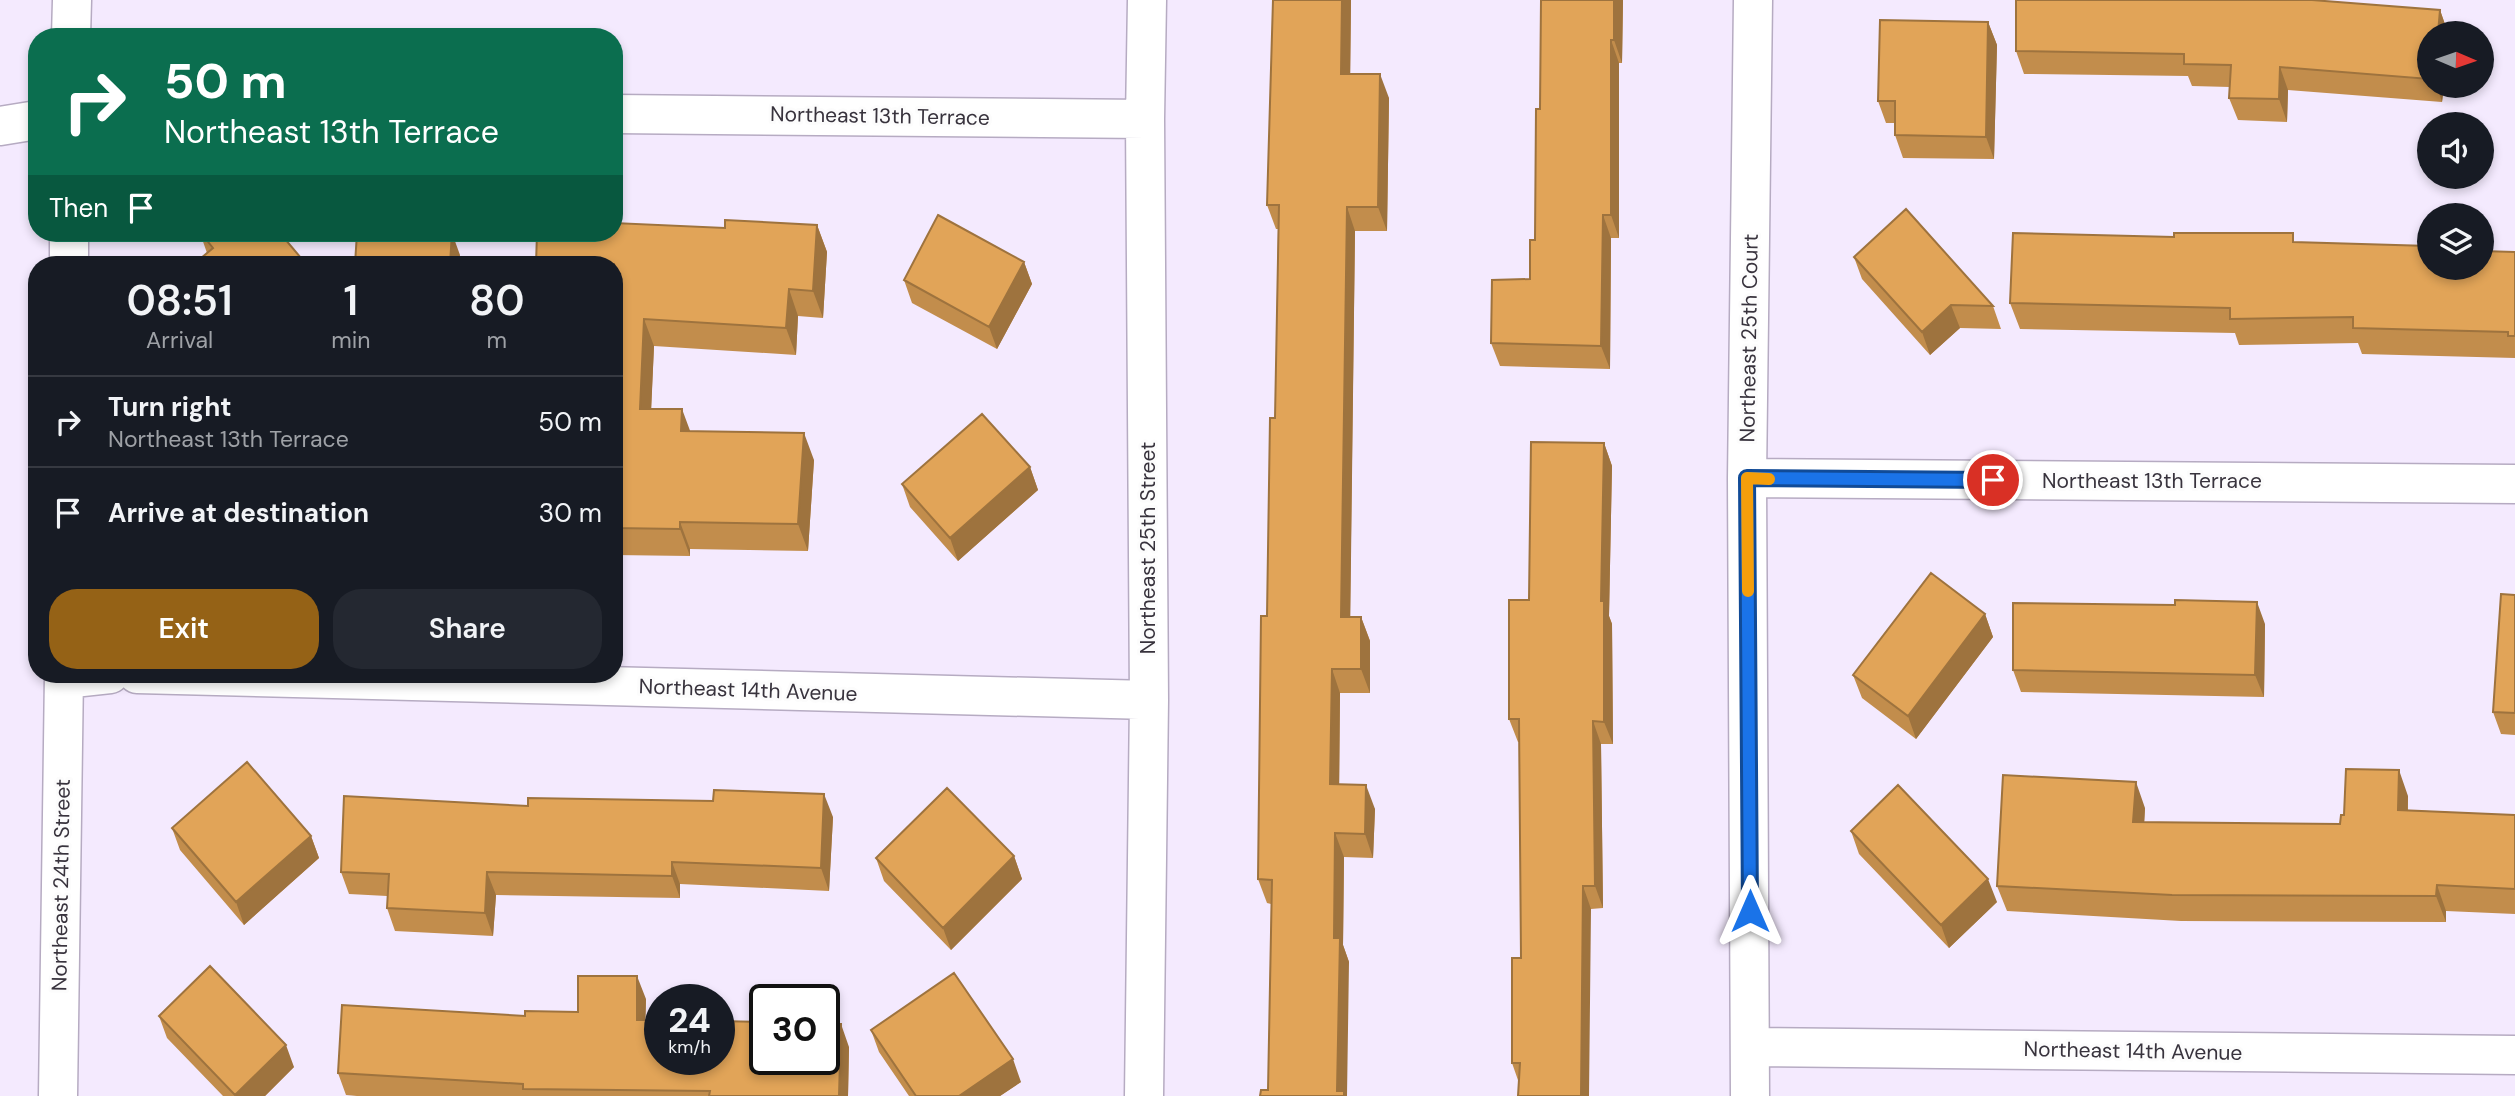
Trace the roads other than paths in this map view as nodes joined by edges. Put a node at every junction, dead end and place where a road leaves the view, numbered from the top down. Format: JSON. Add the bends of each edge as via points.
{"nodes":[{"id":1,"x":72,"y":0,"type":"edge"},
{"id":2,"x":1147,"y":0,"type":"edge"},
{"id":3,"x":1753,"y":0,"type":"edge"},
{"id":4,"x":71,"y":28,"type":"edge"},
{"id":5,"x":623,"y":114,"type":"edge"},
{"id":6,"x":1145,"y":118,"type":"junction"},
{"id":7,"x":28,"y":121,"type":"edge"},
{"id":8,"x":0,"y":126,"type":"edge"},
{"id":9,"x":1747,"y":478,"type":"junction"},
{"id":10,"x":2515,"y":484,"type":"edge"},
{"id":11,"x":64,"y":683,"type":"edge"},
{"id":12,"x":487,"y":683,"type":"edge"},
{"id":13,"x":1149,"y":700,"type":"junction"},
{"id":14,"x":1751,"y":1047,"type":"junction"},
{"id":15,"x":2515,"y":1055,"type":"edge"},
{"id":16,"x":58,"y":1096,"type":"edge"},
{"id":17,"x":1144,"y":1096,"type":"edge"},
{"id":18,"x":1750,"y":1096,"type":"edge"}],
"edges":[{"from":1,"to":4,"type":"street"},
{"from":2,"to":6,"type":"street","name":"Northeast 25th Street"},
{"from":3,"to":9,"type":"street","name":"Northeast 25th Court"},
{"from":5,"to":6,"type":"street","name":"Northeast 13th Terrace"},
{"from":6,"to":13,"type":"street","name":"Northeast 25th Street"},
{"from":7,"to":8,"type":"street"},
{"from":9,"to":10,"type":"street","name":"Northeast 13th Terrace"},
{"from":9,"to":14,"type":"street","name":"Northeast 25th Court"},
{"from":11,"to":16,"type":"street","name":"Northeast 24th Street"},
{"from":12,"to":13,"type":"street","name":"Northeast 14th Avenue"},
{"from":13,"to":17,"type":"street","name":"Northeast 25th Street"},
{"from":14,"to":15,"type":"street","name":"Northeast 14th Avenue"},
{"from":14,"to":18,"type":"street","name":"Northeast 25th Court"}]}
